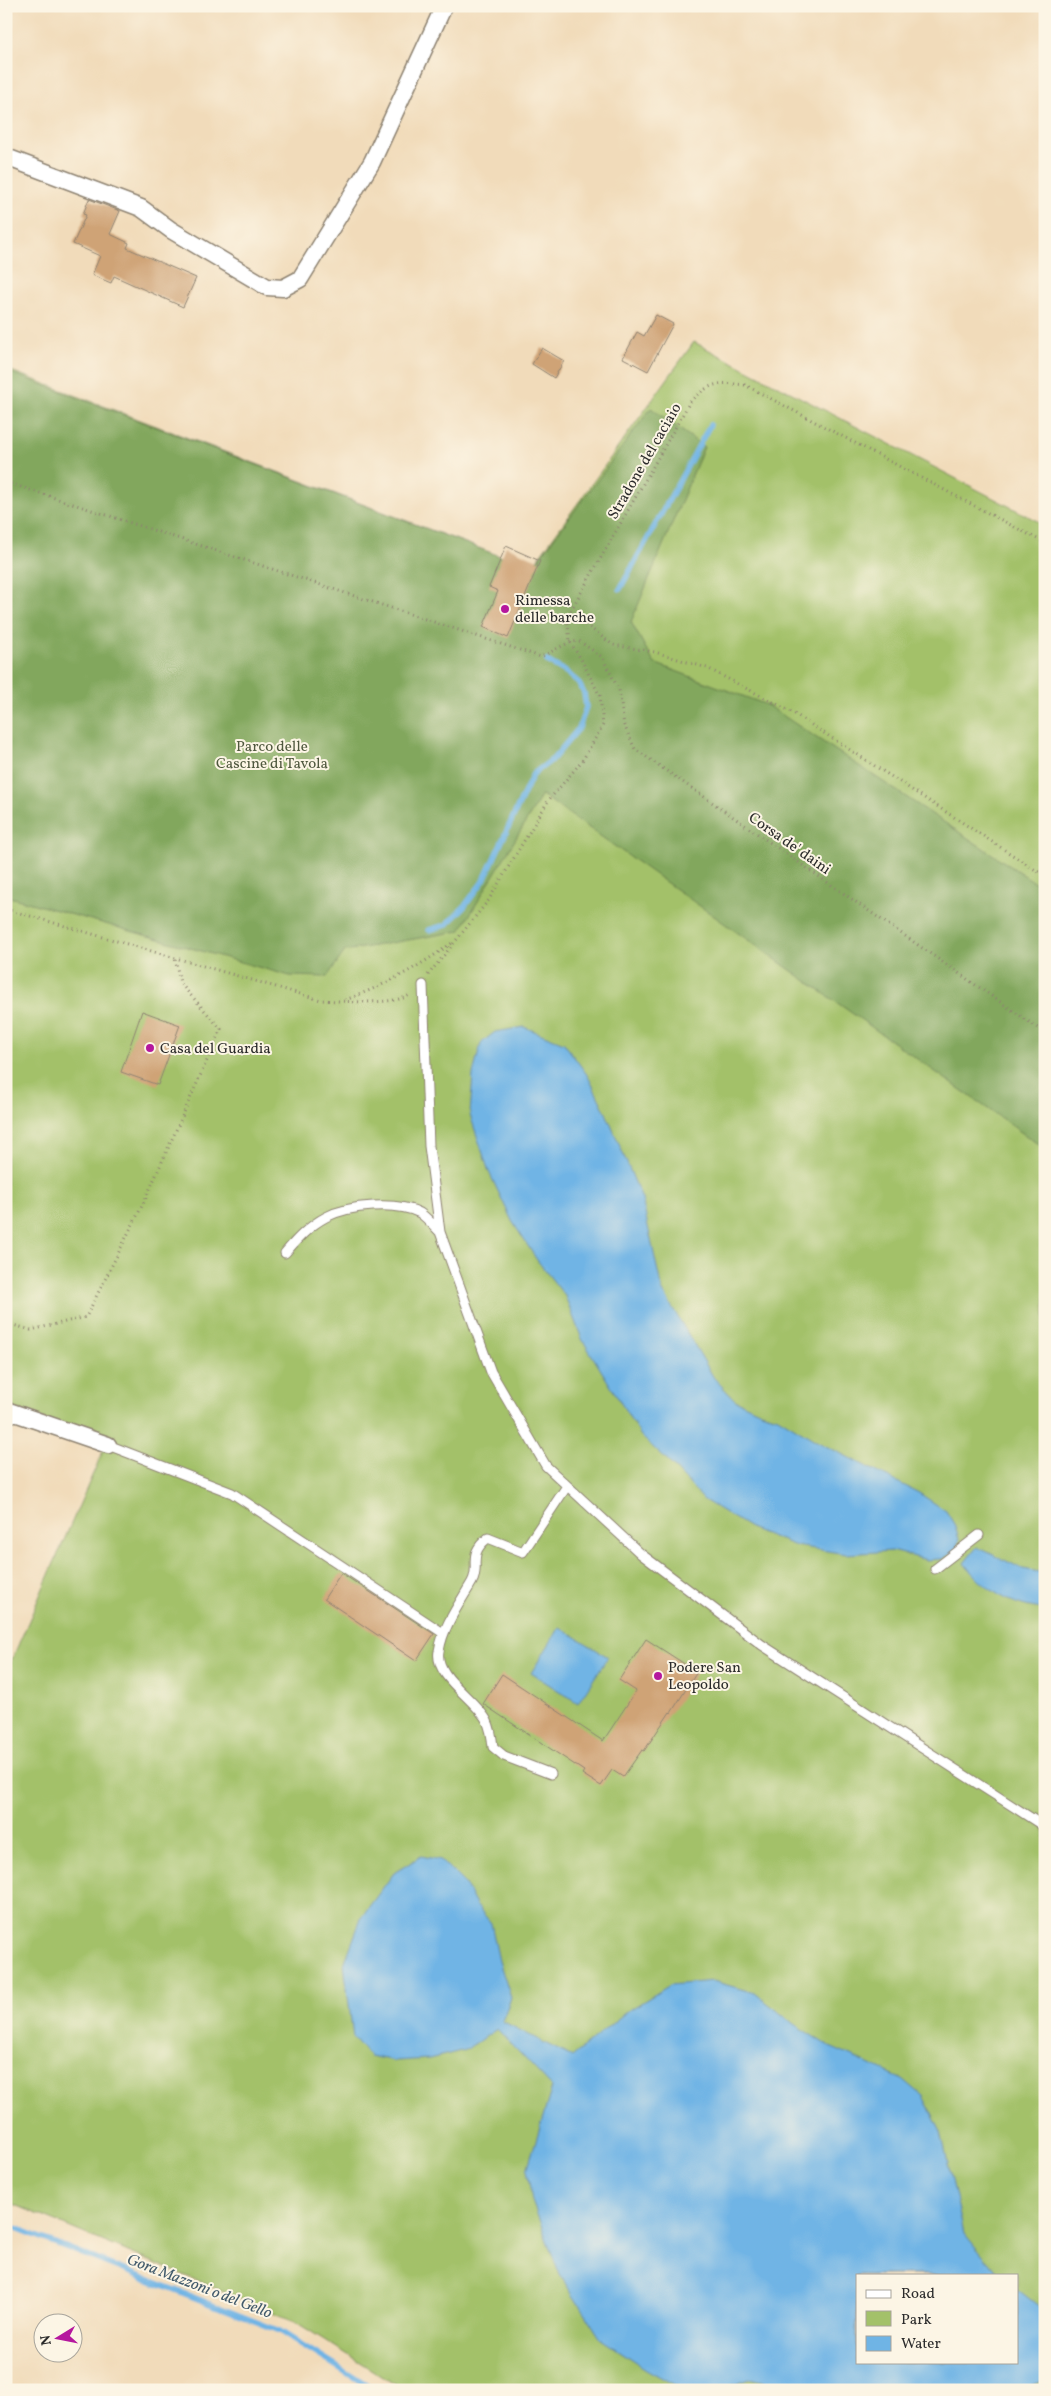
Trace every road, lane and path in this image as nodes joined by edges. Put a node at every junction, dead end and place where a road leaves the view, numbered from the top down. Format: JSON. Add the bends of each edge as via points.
{"nodes":[{"id":1,"x":444,"y":6,"type":"edge"},
{"id":2,"x":6,"y":157,"type":"edge"},
{"id":3,"x":6,"y":482,"type":"edge"},
{"id":4,"x":1045,"y":543,"type":"edge"},
{"id":5,"x":567,"y":617,"type":"junction"},
{"id":6,"x":570,"y":642,"type":"junction"},
{"id":7,"x":1045,"y":876,"type":"edge"},
{"id":8,"x":6,"y":909,"type":"edge"},
{"id":9,"x":456,"y":940,"type":"junction"},
{"id":10,"x":175,"y":958,"type":"junction"},
{"id":11,"x":423,"y":986,"type":"junction"},
{"id":12,"x":342,"y":1001,"type":"junction"},
{"id":13,"x":1045,"y":1033,"type":"edge"},
{"id":14,"x":440,"y":1232,"type":"junction"},
{"id":15,"x":285,"y":1253,"type":"dead end"},
{"id":16,"x":6,"y":1323,"type":"edge"},
{"id":17,"x":6,"y":1410,"type":"edge"},
{"id":18,"x":108,"y":1445,"type":"joint"},
{"id":19,"x":567,"y":1486,"type":"junction"},
{"id":20,"x":979,"y":1535,"type":"dead end"},
{"id":21,"x":935,"y":1569,"type":"dead end"},
{"id":22,"x":444,"y":1633,"type":"junction"},
{"id":23,"x":552,"y":1774,"type":"dead end"},
{"id":24,"x":1045,"y":1827,"type":"edge"}],
"edges":[{"from":1,"to":2,"type":"street","via":[[372,162],[300,278],[283,288],[267,287],[171,230],[141,208]]},
{"from":3,"to":6,"type":"path","via":[[541,657]]},
{"from":4,"to":5,"type":"path","name":"Stradone del caciaio","via":[[745,385],[726,383],[708,386],[691,400]]},
{"from":5,"to":6,"type":"path"},
{"from":5,"to":7,"type":"path","via":[[585,624],[613,645],[656,652],[707,668],[790,711]]},
{"from":6,"to":9,"type":"path","via":[[600,696],[603,725],[582,761],[548,801],[488,901]]},
{"from":6,"to":13,"type":"path","name":"Corsa de' daini","via":[[579,641],[602,657],[619,690],[624,725],[635,749]]},
{"from":8,"to":10,"type":"path"},
{"from":9,"to":11,"type":"path"},
{"from":9,"to":12,"type":"path","via":[[417,968],[378,988]]},
{"from":10,"to":12,"type":"path","via":[[321,1000]]},
{"from":10,"to":16,"type":"path","via":[[180,983],[221,1029],[144,1200],[86,1317],[31,1330]]},
{"from":11,"to":12,"type":"path","via":[[405,999]]},
{"from":11,"to":14,"type":"lane","via":[[429,1146]]},
{"from":14,"to":15,"type":"lane","via":[[422,1214],[406,1207],[353,1208],[326,1217],[301,1234]]},
{"from":14,"to":19,"type":"lane","via":[[491,1372],[546,1466]]},
{"from":17,"to":18,"type":"street"},
{"from":18,"to":22,"type":"lane","via":[[232,1492]]},
{"from":19,"to":22,"type":"lane","via":[[523,1552],[488,1538],[481,1544],[474,1558],[475,1576]]},
{"from":19,"to":24,"type":"lane","via":[[641,1554],[762,1645]]},
{"from":20,"to":21,"type":"lane"},
{"from":22,"to":23,"type":"lane","via":[[438,1653],[440,1669],[486,1719],[492,1732],[493,1747],[504,1756]]}]}
